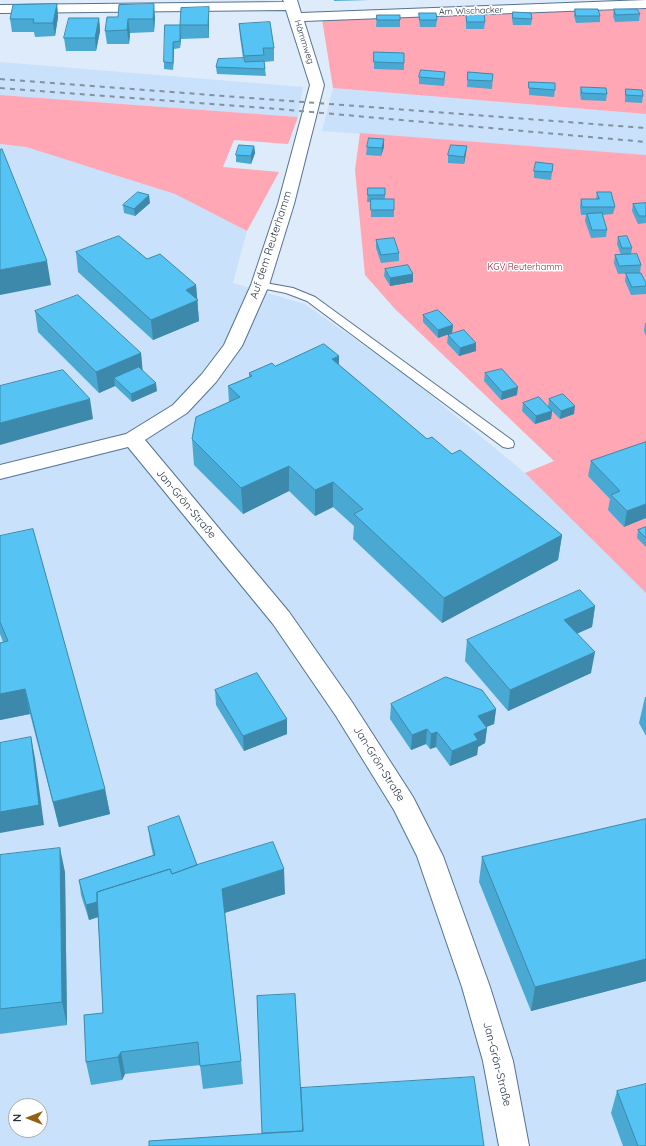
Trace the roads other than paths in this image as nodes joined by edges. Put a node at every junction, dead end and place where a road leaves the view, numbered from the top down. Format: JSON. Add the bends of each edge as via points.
{"nodes":[{"id":1,"x":646,"y":4,"type":"edge"},
{"id":2,"x":292,"y":8,"type":"edge"},
{"id":3,"x":0,"y":9,"type":"edge"},
{"id":4,"x":317,"y":85,"type":"joint"},
{"id":5,"x":260,"y":285,"type":"junction"},
{"id":6,"x":132,"y":439,"type":"junction"},
{"id":7,"x":508,"y":444,"type":"dead end"},
{"id":8,"x":0,"y":472,"type":"edge"},
{"id":9,"x":514,"y":1146,"type":"edge"}],
"edges":[{"from":1,"to":2,"type":"street","name":"Am Wischacker"},
{"from":2,"to":3,"type":"street","name":"Am Wischacker"},
{"from":2,"to":4,"type":"street","name":"Hämmweg"},
{"from":4,"to":5,"type":"street","name":"Auf dem Reuterhamm","via":[[286,204]]},
{"from":5,"to":6,"type":"street","name":"Auf dem Reuterhamm","via":[[233,346],[209,378],[180,409]]},
{"from":5,"to":7,"type":"lane","via":[[290,290],[312,299]]},
{"from":6,"to":8,"type":"street","name":"Auf dem Reuterhamm"},
{"from":6,"to":9,"type":"street","name":"Jan-Grön-Straße","via":[[281,618],[344,709],[404,804],[430,856],[476,987],[498,1061]]}]}
